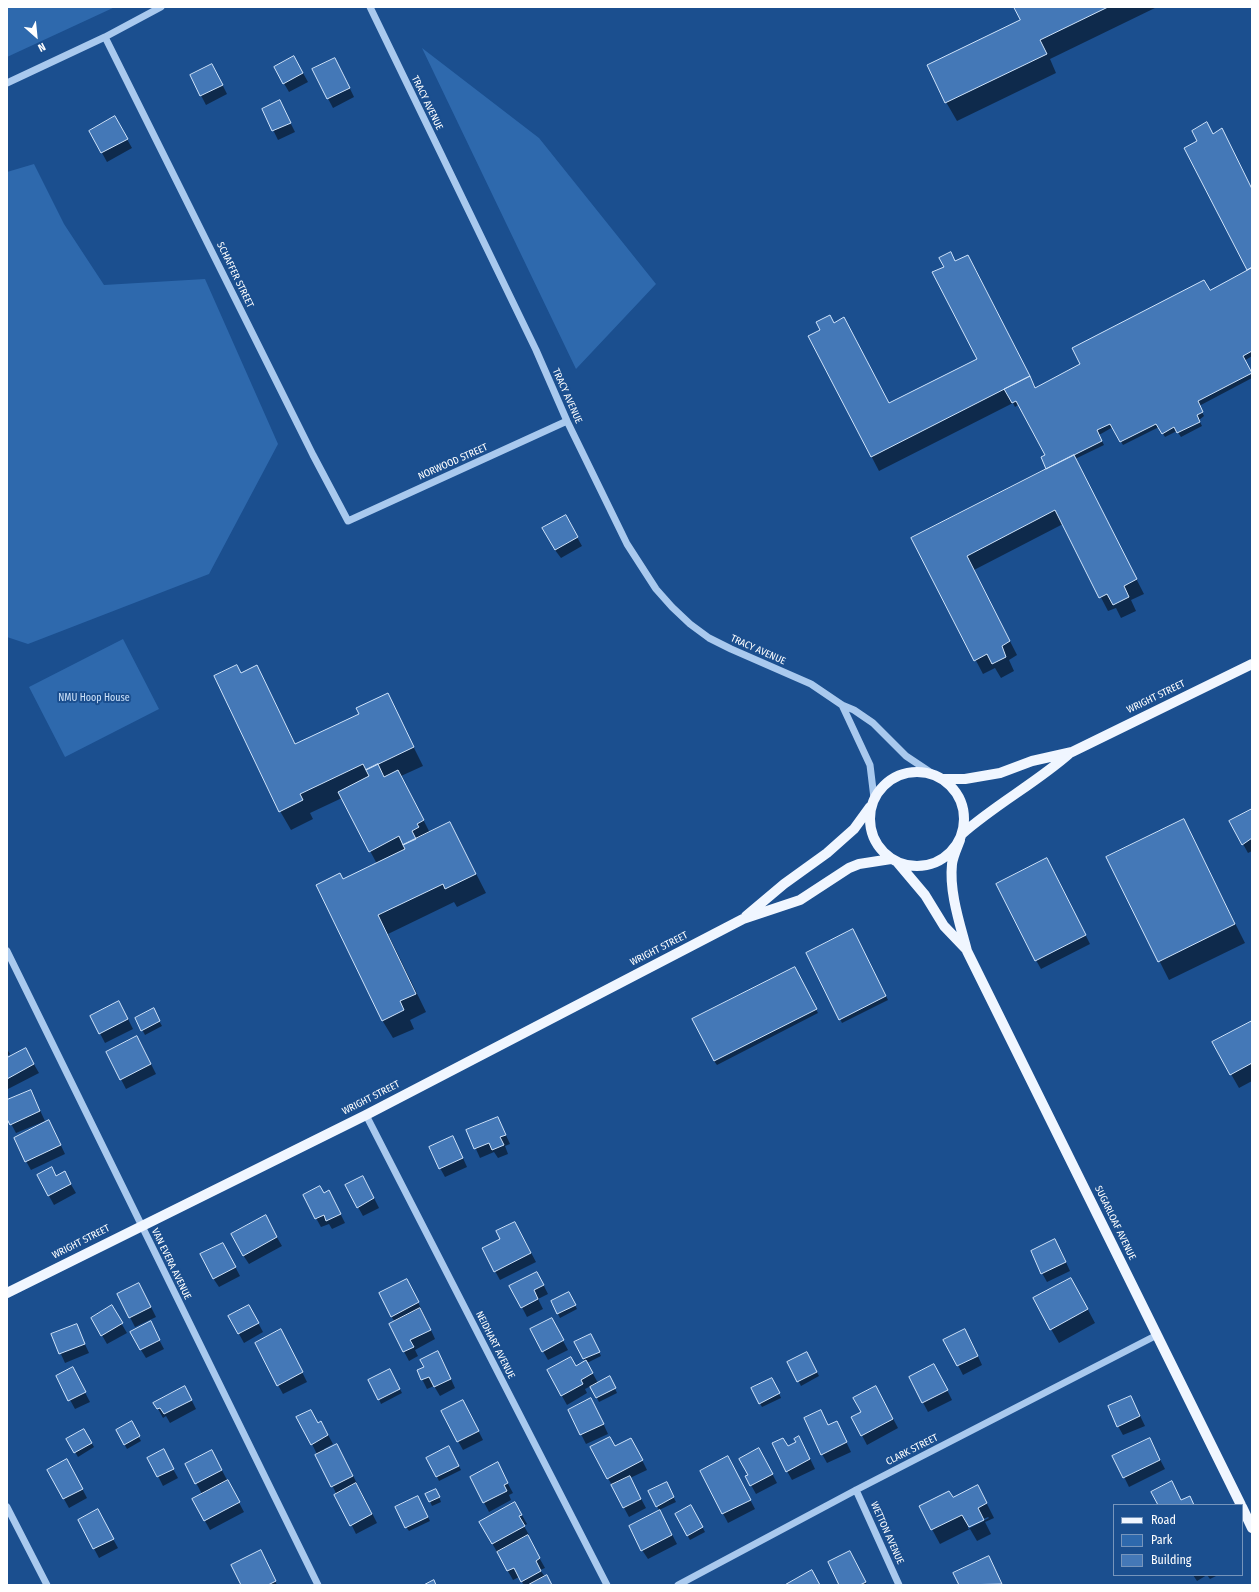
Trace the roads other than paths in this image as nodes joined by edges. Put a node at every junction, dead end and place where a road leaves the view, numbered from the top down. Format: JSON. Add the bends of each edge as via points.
{"nodes":[{"id":1,"x":161,"y":7,"type":"edge"},
{"id":2,"x":370,"y":7,"type":"edge"},
{"id":3,"x":105,"y":38,"type":"junction"},
{"id":4,"x":7,"y":84,"type":"edge"},
{"id":5,"x":567,"y":421,"type":"junction"},
{"id":6,"x":348,"y":521,"type":"joint"},
{"id":7,"x":1252,"y":664,"type":"edge"},
{"id":8,"x":842,"y":705,"type":"junction"},
{"id":9,"x":1072,"y":752,"type":"junction"},
{"id":10,"x":934,"y":774,"type":"junction"},
{"id":11,"x":943,"y":780,"type":"junction"},
{"id":12,"x":873,"y":802,"type":"junction"},
{"id":13,"x":961,"y":837,"type":"junction"},
{"id":14,"x":895,"y":861,"type":"junction"},
{"id":15,"x":743,"y":919,"type":"junction"},
{"id":16,"x":7,"y":951,"type":"edge"},
{"id":17,"x":967,"y":951,"type":"junction"},
{"id":18,"x":366,"y":1115,"type":"junction"},
{"id":19,"x":141,"y":1225,"type":"junction"},
{"id":20,"x":7,"y":1293,"type":"edge"},
{"id":21,"x":1157,"y":1335,"type":"junction"},
{"id":22,"x":856,"y":1490,"type":"junction"},
{"id":23,"x":1240,"y":1504,"type":"edge"},
{"id":24,"x":7,"y":1507,"type":"edge"},
{"id":25,"x":1243,"y":1510,"type":"edge"},
{"id":26,"x":1252,"y":1528,"type":"edge"},
{"id":27,"x":47,"y":1585,"type":"edge"},
{"id":28,"x":318,"y":1585,"type":"edge"},
{"id":29,"x":607,"y":1585,"type":"edge"},
{"id":30,"x":678,"y":1585,"type":"edge"},
{"id":31,"x":899,"y":1585,"type":"edge"}],
"edges":[{"from":1,"to":3,"type":"street"},
{"from":2,"to":5,"type":"street","name":"TRACY AVENUE","via":[[536,350]]},
{"from":3,"to":4,"type":"street"},
{"from":3,"to":6,"type":"street","name":"SCHAFFER STREET"},
{"from":5,"to":6,"type":"street","name":"NORWOOD STREET"},
{"from":5,"to":8,"type":"street","name":"TRACY AVENUE","via":[[627,544],[672,607],[709,638],[811,684]]},
{"from":7,"to":9,"type":"main road","name":"WRIGHT STREET"},
{"from":8,"to":10,"type":"street","name":"TRACY AVENUE","via":[[865,717],[906,756]]},
{"from":8,"to":12,"type":"street","via":[[870,765]]},
{"from":9,"to":11,"type":"main road","name":"WRIGHT STREET","via":[[1032,761],[1000,773]]},
{"from":9,"to":13,"type":"main road","name":"WRIGHT STREET","via":[[1038,780],[984,815]]},
{"from":10,"to":11,"type":"main road"},
{"from":10,"to":12,"type":"main road","via":[[903,774],[883,785]]},
{"from":11,"to":13,"type":"main road","via":[[960,798],[965,820]]},
{"from":12,"to":14,"type":"main road","via":[[869,822],[873,836],[880,849]]},
{"from":12,"to":15,"type":"main road","name":"WRIGHT STREET","via":[[854,829]]},
{"from":13,"to":14,"type":"main road","via":[[946,857],[935,863],[920,866]]},
{"from":13,"to":17,"type":"main road","name":"SUGARLOAF AVENUE","via":[[951,872],[956,907]]},
{"from":14,"to":15,"type":"main road","name":"WRIGHT STREET","via":[[859,864],[800,900]]},
{"from":14,"to":17,"type":"main road","name":"SUGARLOAF AVENUE","via":[[925,895],[944,926]]},
{"from":15,"to":18,"type":"main road","name":"WRIGHT STREET"},
{"from":16,"to":19,"type":"street","name":"VAN EVERA AVENUE"},
{"from":17,"to":21,"type":"main road","name":"SUGARLOAF AVENUE"},
{"from":18,"to":19,"type":"main road","name":"WRIGHT STREET"},
{"from":18,"to":29,"type":"street","name":"NEIDHART AVENUE"},
{"from":19,"to":20,"type":"main road","name":"WRIGHT STREET"},
{"from":19,"to":28,"type":"street","name":"VAN EVERA AVENUE"},
{"from":21,"to":22,"type":"street","name":"CLARK STREET"},
{"from":21,"to":23,"type":"main road","name":"SUGARLOAF AVENUE"},
{"from":22,"to":30,"type":"street","name":"CLARK STREET"},
{"from":22,"to":31,"type":"street","name":"WETTON AVENUE"},
{"from":24,"to":27,"type":"street"},
{"from":25,"to":26,"type":"main road","name":"SUGARLOAF AVENUE"}]}
